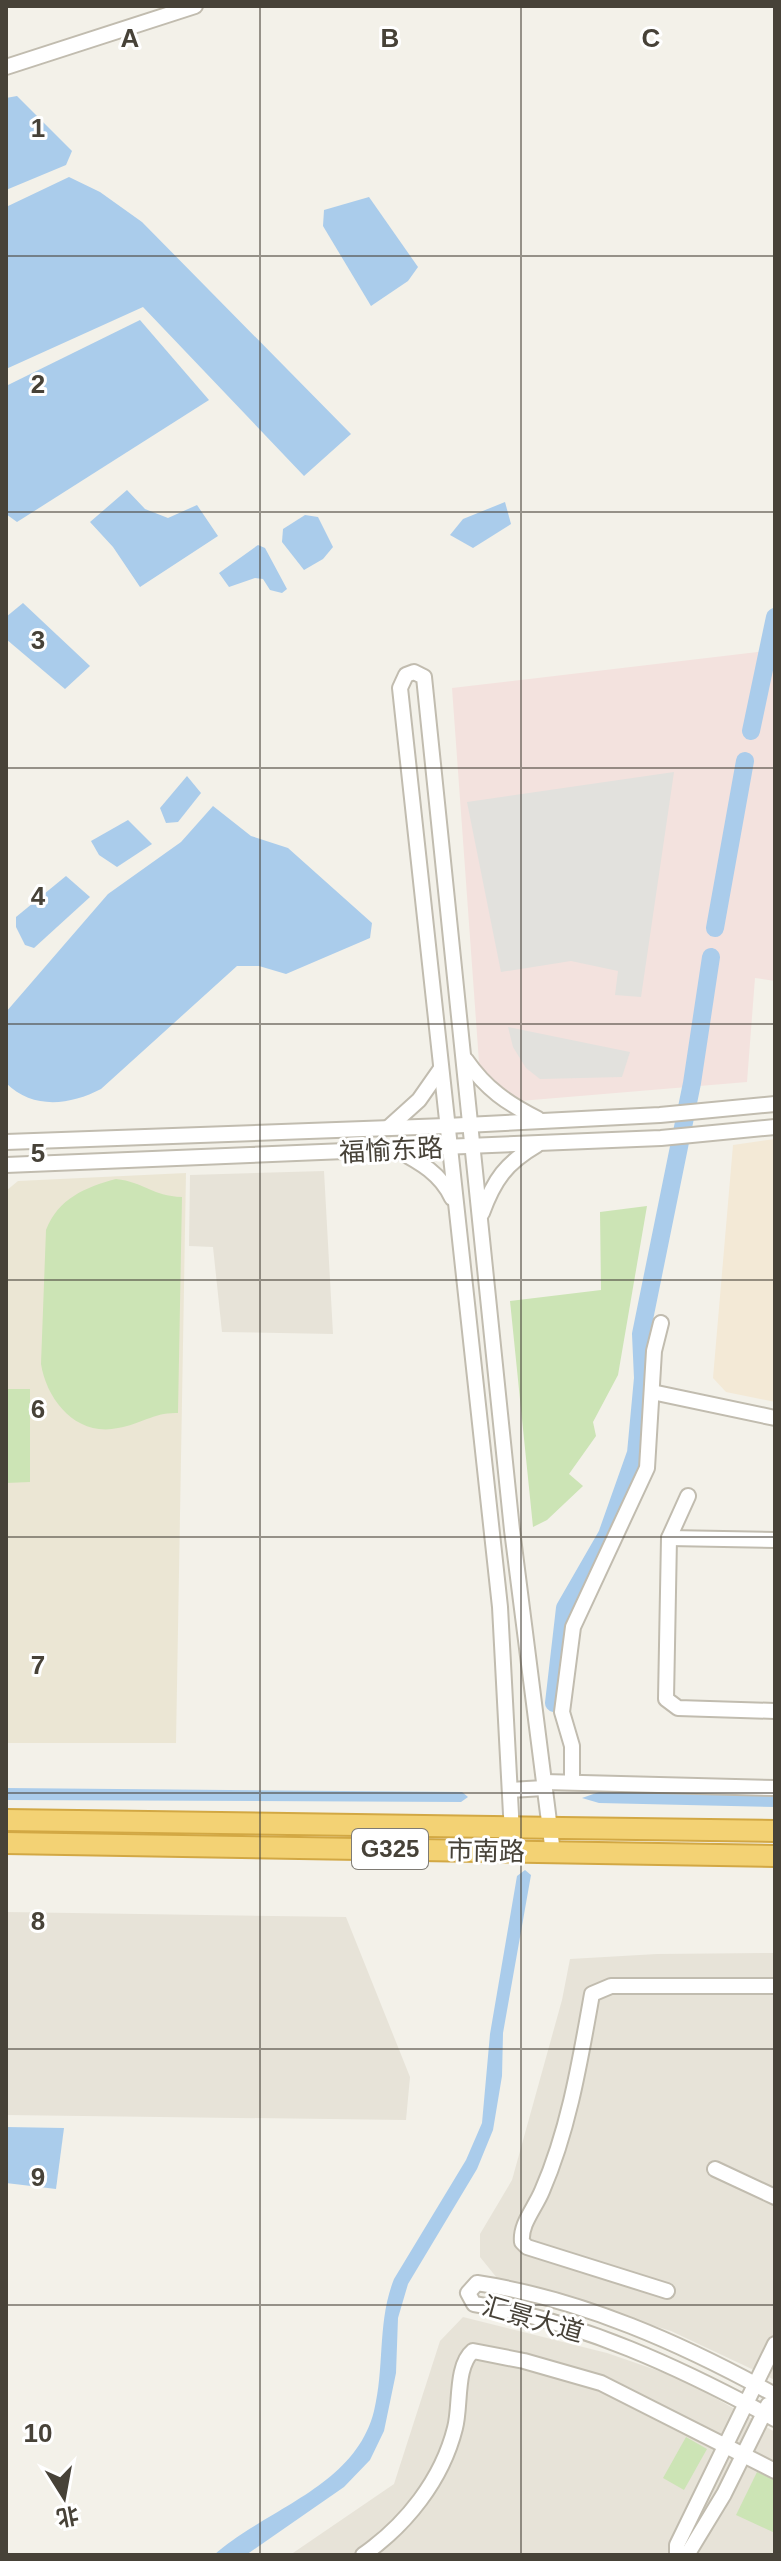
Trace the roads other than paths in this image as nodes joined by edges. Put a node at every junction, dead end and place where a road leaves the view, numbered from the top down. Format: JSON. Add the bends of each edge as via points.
{"nodes":[{"id":1,"x":195,"y":6,"type":"edge"},
{"id":2,"x":6,"y":67,"type":"edge"},
{"id":3,"x":464,"y":1058,"type":"junction"},
{"id":4,"x":440,"y":1070,"type":"junction"},
{"id":5,"x":775,"y":1104,"type":"edge"},
{"id":6,"x":549,"y":1120,"type":"junction"},
{"id":7,"x":471,"y":1124,"type":"junction"},
{"id":8,"x":446,"y":1126,"type":"junction"},
{"id":9,"x":775,"y":1127,"type":"edge"},
{"id":10,"x":388,"y":1128,"type":"junction"},
{"id":11,"x":6,"y":1142,"type":"edge"},
{"id":12,"x":558,"y":1142,"type":"junction"},
{"id":13,"x":541,"y":1143,"type":"junction"},
{"id":14,"x":474,"y":1146,"type":"junction"},
{"id":15,"x":448,"y":1147,"type":"junction"},
{"id":16,"x":397,"y":1149,"type":"junction"},
{"id":17,"x":6,"y":1165,"type":"edge"},
{"id":18,"x":454,"y":1204,"type":"junction"},
{"id":19,"x":481,"y":1217,"type":"junction"},
{"id":20,"x":661,"y":1323,"type":"dead end"},
{"id":21,"x":652,"y":1392,"type":"junction"},
{"id":22,"x":775,"y":1418,"type":"edge"},
{"id":23,"x":688,"y":1496,"type":"dead end"},
{"id":24,"x":669,"y":1538,"type":"junction"},
{"id":25,"x":775,"y":1540,"type":"edge"},
{"id":26,"x":775,"y":1711,"type":"edge"},
{"id":27,"x":572,"y":1782,"type":"junction"},
{"id":28,"x":544,"y":1785,"type":"junction"},
{"id":29,"x":775,"y":1788,"type":"edge"},
{"id":30,"x":510,"y":1790,"type":"junction"},
{"id":31,"x":6,"y":1820,"type":"edge"},
{"id":32,"x":475,"y":1827,"type":"junction"},
{"id":33,"x":512,"y":1828,"type":"junction"},
{"id":34,"x":550,"y":1828,"type":"junction"},
{"id":35,"x":586,"y":1829,"type":"junction"},
{"id":36,"x":775,"y":1831,"type":"edge"},
{"id":37,"x":6,"y":1843,"type":"edge"},
{"id":38,"x":475,"y":1851,"type":"junction"},
{"id":39,"x":513,"y":1852,"type":"junction"},
{"id":40,"x":553,"y":1853,"type":"junction"},
{"id":41,"x":587,"y":1853,"type":"junction"},
{"id":42,"x":775,"y":1856,"type":"edge"},
{"id":43,"x":775,"y":1986,"type":"edge"},
{"id":44,"x":715,"y":2169,"type":"dead end"},
{"id":45,"x":775,"y":2197,"type":"edge"},
{"id":46,"x":667,"y":2291,"type":"dead end"},
{"id":47,"x":775,"y":2344,"type":"edge"},
{"id":48,"x":754,"y":2383,"type":"junction"},
{"id":49,"x":774,"y":2393,"type":"edge"},
{"id":50,"x":745,"y":2403,"type":"junction"},
{"id":51,"x":770,"y":2416,"type":"edge"},
{"id":52,"x":724,"y":2447,"type":"junction"},
{"id":53,"x":743,"y":2457,"type":"junction"},
{"id":54,"x":775,"y":2471,"type":"edge"},
{"id":55,"x":363,"y":2555,"type":"edge"},
{"id":56,"x":677,"y":2555,"type":"edge"},
{"id":57,"x":687,"y":2555,"type":"edge"}],
"edges":[{"from":1,"to":2,"type":"street"},
{"from":3,"to":4,"type":"street","via":[[424,677],[414,672],[406,675],[400,688]]},
{"from":3,"to":6,"type":"street","via":[[482,1084],[505,1103]]},
{"from":3,"to":7,"type":"street"},
{"from":4,"to":8,"type":"street"},
{"from":4,"to":10,"type":"street","via":[[419,1100]]},
{"from":5,"to":6,"type":"street","name":"福愉东路"},
{"from":6,"to":7,"type":"street","name":"福愉东路"},
{"from":6,"to":12,"type":"street"},
{"from":7,"to":8,"type":"street","name":"福愉东路"},
{"from":7,"to":14,"type":"street"},
{"from":8,"to":10,"type":"street","name":"福愉东路"},
{"from":8,"to":15,"type":"street"},
{"from":9,"to":12,"type":"street","name":"福愉东路"},
{"from":10,"to":11,"type":"street","name":"福愉东路"},
{"from":12,"to":13,"type":"street","name":"福愉东路"},
{"from":13,"to":14,"type":"street","name":"福愉东路"},
{"from":13,"to":19,"type":"street","via":[[507,1165],[494,1182]]},
{"from":14,"to":15,"type":"street","name":"福愉东路"},
{"from":14,"to":19,"type":"street"},
{"from":15,"to":16,"type":"street","name":"福愉东路"},
{"from":15,"to":18,"type":"street"},
{"from":16,"to":17,"type":"street","name":"福愉东路"},
{"from":16,"to":18,"type":"street","via":[[439,1178]]},
{"from":18,"to":30,"type":"street","via":[[500,1607]]},
{"from":19,"to":28,"type":"street"},
{"from":20,"to":21,"type":"street"},
{"from":21,"to":22,"type":"street"},
{"from":21,"to":27,"type":"street","via":[[647,1468],[573,1627],[562,1712],[572,1746]]},
{"from":23,"to":24,"type":"street"},
{"from":24,"to":25,"type":"street"},
{"from":24,"to":26,"type":"street","via":[[666,1699],[678,1708]]},
{"from":27,"to":28,"type":"street"},
{"from":27,"to":29,"type":"street"},
{"from":28,"to":30,"type":"street"},
{"from":28,"to":34,"type":"street"},
{"from":30,"to":33,"type":"street"},
{"from":31,"to":32,"type":"highway","name":"市南路","number":"G325"},
{"from":32,"to":33,"type":"highway","name":"市南路","number":"G325"},
{"from":32,"to":38,"type":"highway"},
{"from":33,"to":34,"type":"highway","name":"市南路","number":"G325"},
{"from":33,"to":39,"type":"street"},
{"from":34,"to":35,"type":"highway","name":"市南路","number":"G325"},
{"from":34,"to":40,"type":"street"},
{"from":35,"to":36,"type":"highway","name":"市南路","number":"G325"},
{"from":35,"to":41,"type":"highway"},
{"from":37,"to":38,"type":"highway","name":"市南路","number":"G325"},
{"from":38,"to":39,"type":"highway","name":"市南路","number":"G325"},
{"from":39,"to":40,"type":"highway","name":"市南路","number":"G325"},
{"from":40,"to":41,"type":"highway","name":"市南路","number":"G325"},
{"from":41,"to":42,"type":"highway","name":"市南路","number":"G325"},
{"from":43,"to":46,"type":"street","via":[[611,1986],[592,1994],[573,2096],[522,2242]]},
{"from":44,"to":45,"type":"street"},
{"from":47,"to":48,"type":"street"},
{"from":48,"to":49,"type":"street","name":"汇景大道"},
{"from":48,"to":50,"type":"street"},
{"from":48,"to":50,"type":"street","name":"汇景大道","via":[[666,2340],[586,2311],[477,2283],[468,2293],[474,2304],[647,2355]]},
{"from":49,"to":51,"type":"street"},
{"from":50,"to":51,"type":"street","name":"汇景大道"},
{"from":50,"to":52,"type":"street"},
{"from":51,"to":53,"type":"street"},
{"from":52,"to":53,"type":"street"},
{"from":52,"to":55,"type":"street","via":[[601,2383],[473,2351],[464,2362],[453,2437],[432,2482],[398,2528]]},
{"from":52,"to":56,"type":"street"},
{"from":53,"to":54,"type":"street"},
{"from":53,"to":57,"type":"street"}]}
